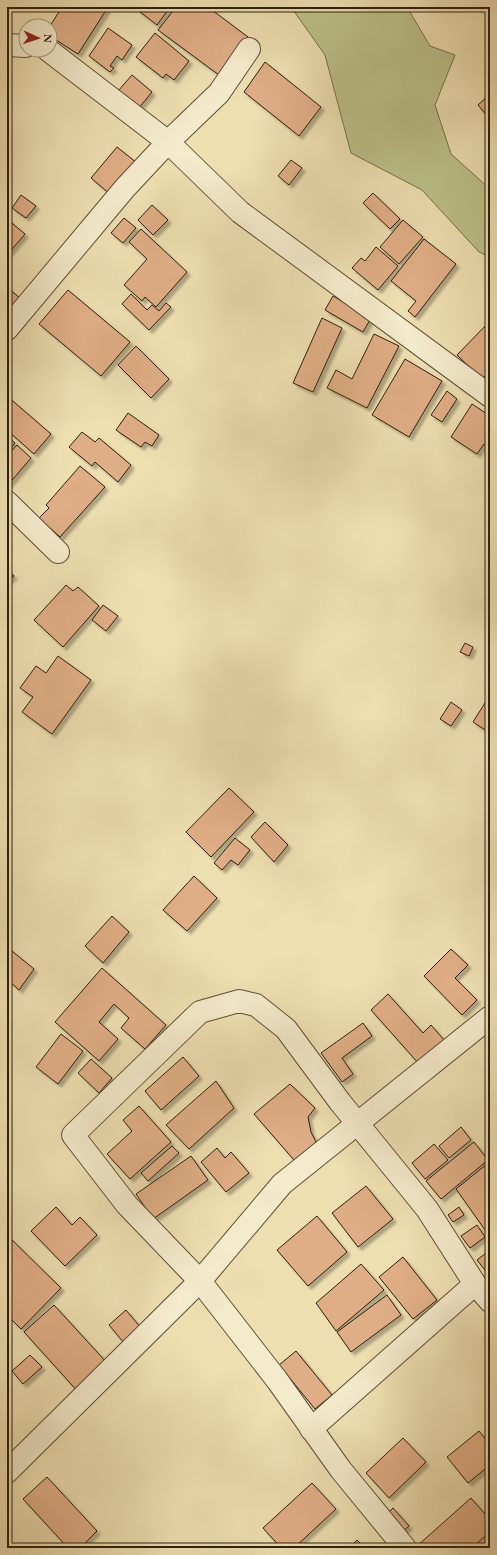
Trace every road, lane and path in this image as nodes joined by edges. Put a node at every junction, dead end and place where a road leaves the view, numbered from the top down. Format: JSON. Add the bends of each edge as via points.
{"nodes":[{"id":1,"x":7,"y":46,"type":"edge"},
{"id":2,"x":18,"y":46,"type":"edge"},
{"id":3,"x":249,"y":49,"type":"dead end"},
{"id":4,"x":58,"y":58,"type":"edge"},
{"id":5,"x":168,"y":142,"type":"junction"},
{"id":6,"x":7,"y":329,"type":"edge"},
{"id":7,"x":490,"y":396,"type":"edge"},
{"id":8,"x":7,"y":502,"type":"edge"},
{"id":9,"x":58,"y":552,"type":"dead end"},
{"id":10,"x":490,"y":1017,"type":"edge"},
{"id":11,"x":357,"y":1123,"type":"junction"},
{"id":12,"x":200,"y":1281,"type":"junction"},
{"id":13,"x":475,"y":1284,"type":"junction"},
{"id":14,"x":490,"y":1301,"type":"edge"},
{"id":15,"x":311,"y":1429,"type":"junction"},
{"id":16,"x":7,"y":1472,"type":"edge"},
{"id":17,"x":405,"y":1548,"type":"edge"}],
"edges":[{"from":1,"to":2,"type":"street"},
{"from":3,"to":5,"type":"street","via":[[219,93]]},
{"from":4,"to":5,"type":"street"},
{"from":5,"to":6,"type":"street","via":[[125,188]]},
{"from":5,"to":7,"type":"street","via":[[240,212]]},
{"from":8,"to":9,"type":"street"},
{"from":10,"to":11,"type":"street"},
{"from":11,"to":12,"type":"street","via":[[282,1184]]},
{"from":11,"to":12,"type":"street","via":[[286,1028],[256,1006],[239,1001],[200,1012],[72,1135],[127,1205]]},
{"from":11,"to":13,"type":"street","via":[[427,1209]]},
{"from":12,"to":15,"type":"street","via":[[277,1380]]},
{"from":12,"to":16,"type":"street"},
{"from":13,"to":14,"type":"street"},
{"from":13,"to":15,"type":"street"},
{"from":15,"to":17,"type":"street"}]}
